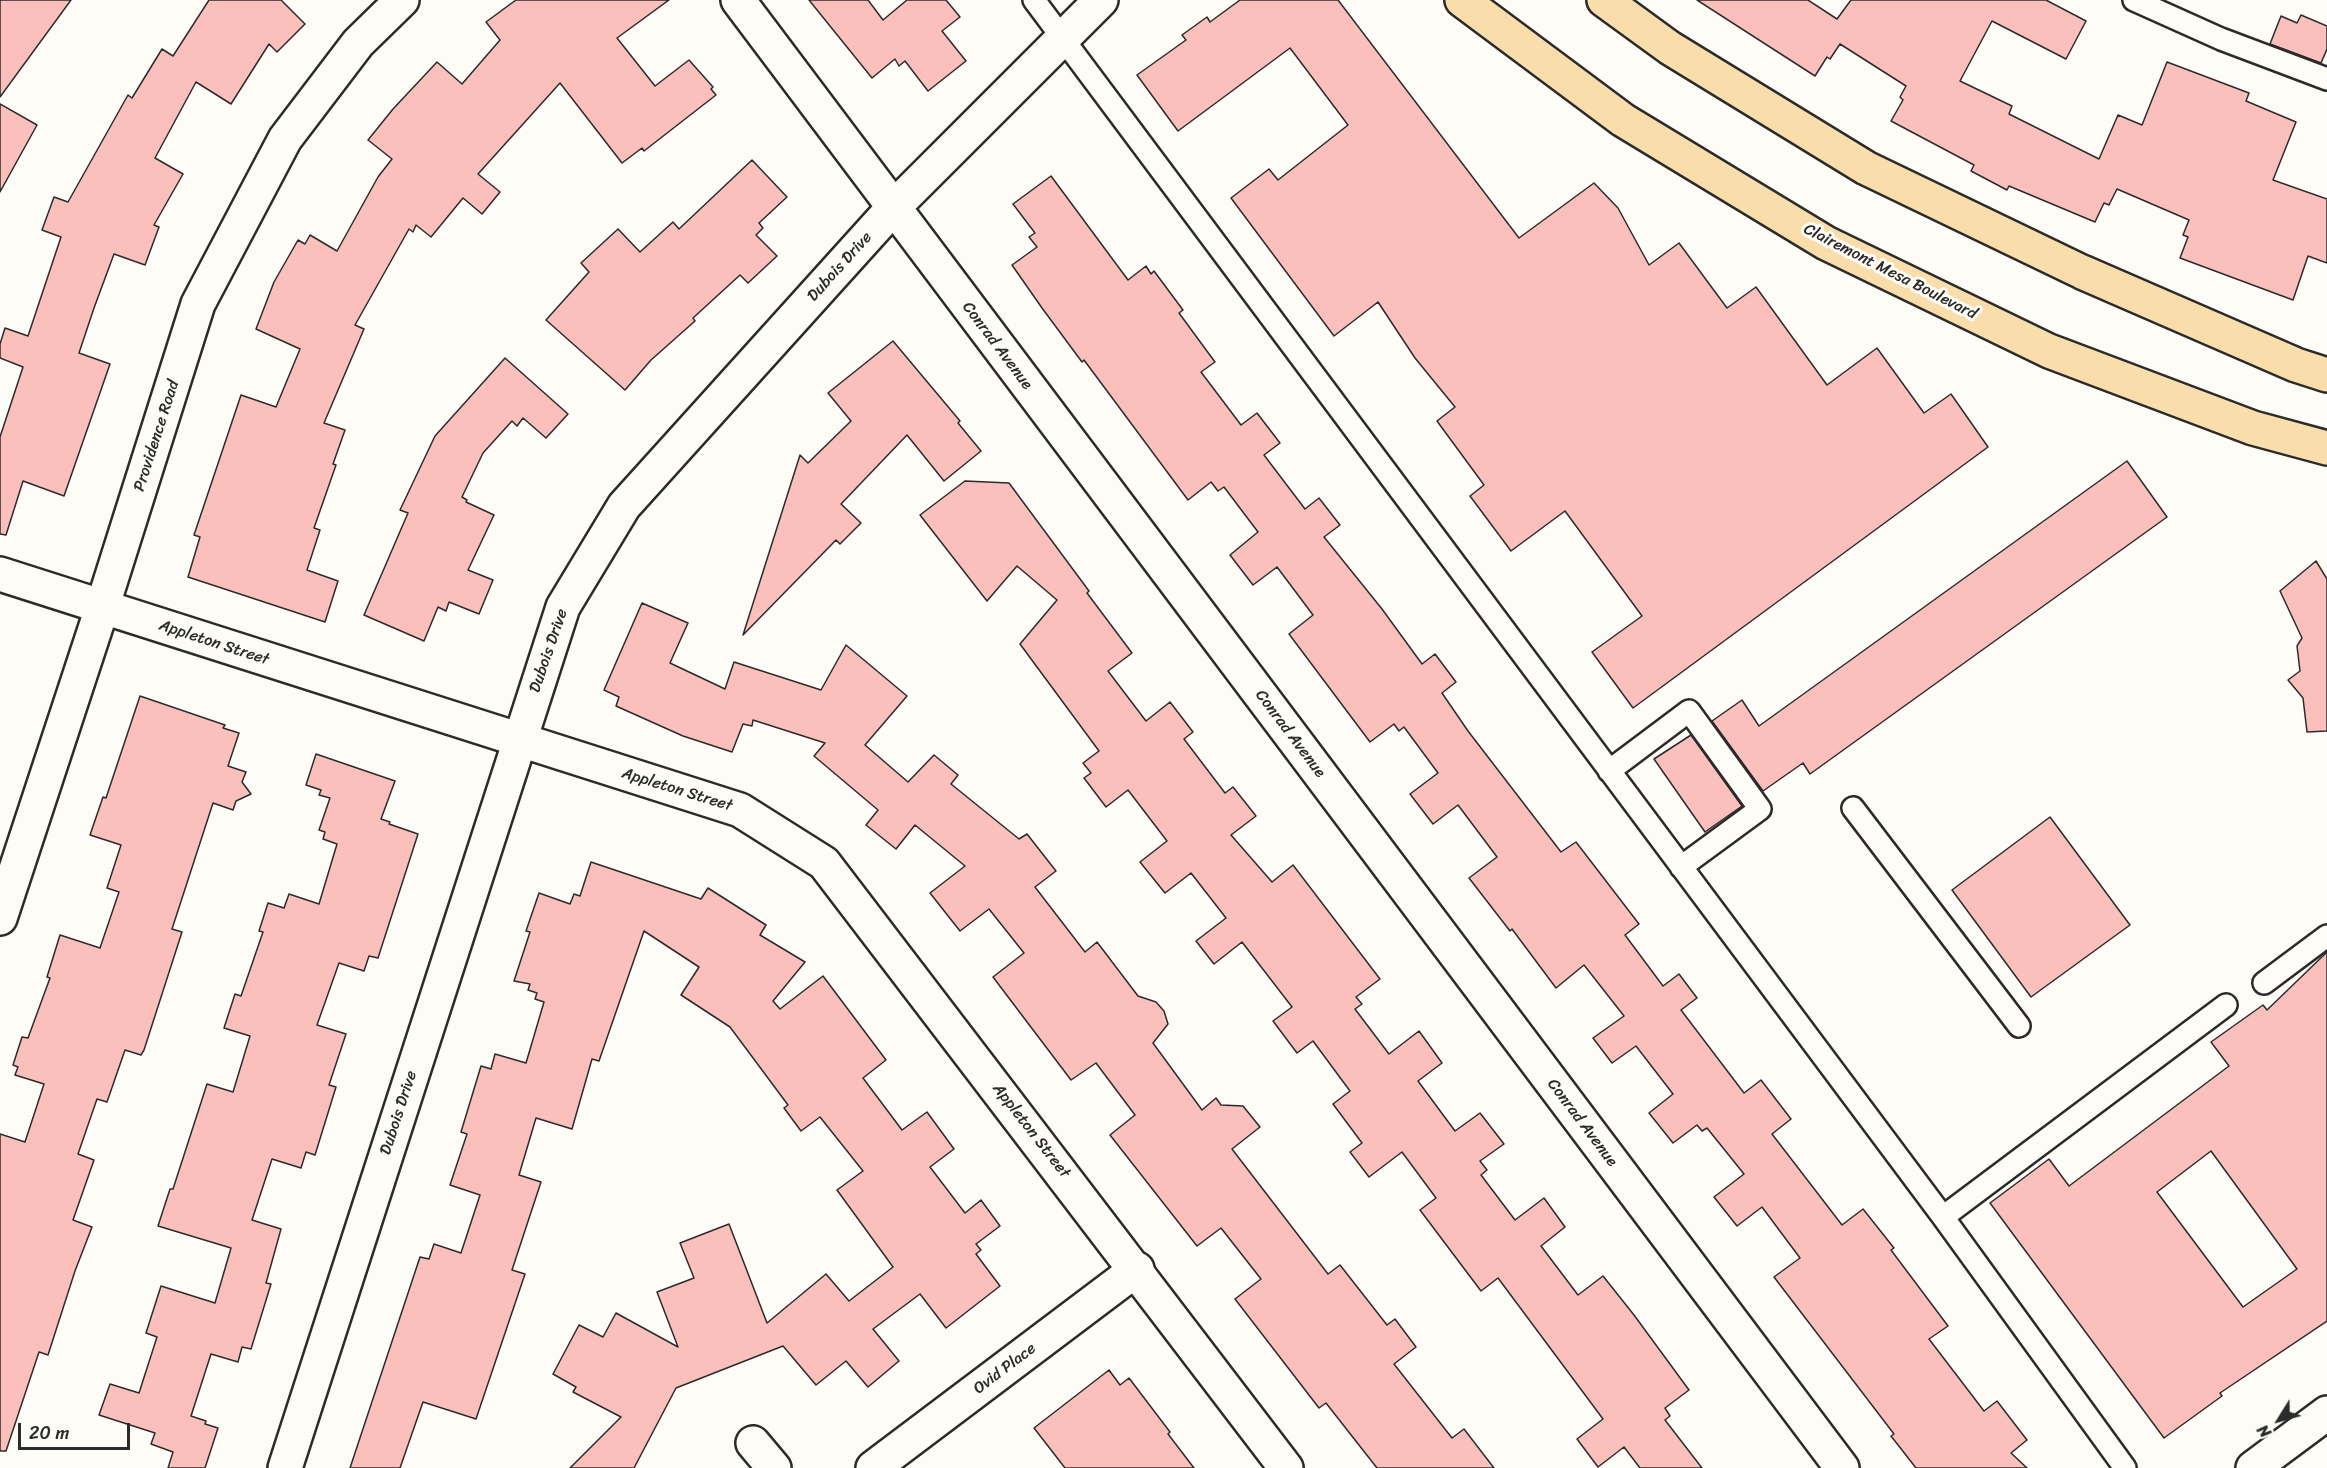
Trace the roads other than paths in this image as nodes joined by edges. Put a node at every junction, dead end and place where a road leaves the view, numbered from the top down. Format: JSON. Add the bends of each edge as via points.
{"nodes":[{"id":1,"x":402,"y":0,"type":"edge"},
{"id":2,"x":738,"y":0,"type":"edge"},
{"id":3,"x":1034,"y":0,"type":"edge"},
{"id":4,"x":1101,"y":0,"type":"edge"},
{"id":5,"x":1462,"y":0,"type":"edge"},
{"id":6,"x":1604,"y":0,"type":"edge"},
{"id":7,"x":2134,"y":0,"type":"edge"},
{"id":8,"x":1063,"y":39,"type":"junction"},
{"id":9,"x":2327,"y":79,"type":"edge"},
{"id":10,"x":893,"y":208,"type":"junction"},
{"id":11,"x":2327,"y":375,"type":"edge"},
{"id":12,"x":2327,"y":447,"type":"edge"},
{"id":13,"x":0,"y":574,"type":"edge"},
{"id":14,"x":102,"y":608,"type":"junction"},
{"id":15,"x":519,"y":741,"type":"junction"},
{"id":16,"x":1609,"y":771,"type":"junction"},
{"id":17,"x":1853,"y":808,"type":"dead end"},
{"id":18,"x":1681,"y":867,"type":"junction"},
{"id":19,"x":0,"y":918,"type":"edge"},
{"id":20,"x":2327,"y":936,"type":"edge"},
{"id":21,"x":2264,"y":983,"type":"dead end"},
{"id":22,"x":2226,"y":1005,"type":"dead end"},
{"id":23,"x":2019,"y":1026,"type":"dead end"},
{"id":24,"x":1943,"y":1217,"type":"junction"},
{"id":25,"x":1137,"y":1269,"type":"junction"},
{"id":26,"x":2327,"y":1413,"type":"edge"},
{"id":27,"x":753,"y":1443,"type":"dead end"},
{"id":28,"x":285,"y":1468,"type":"edge"},
{"id":29,"x":774,"y":1468,"type":"edge"},
{"id":30,"x":873,"y":1468,"type":"edge"},
{"id":31,"x":1286,"y":1468,"type":"edge"},
{"id":32,"x":1842,"y":1468,"type":"edge"},
{"id":33,"x":2125,"y":1468,"type":"edge"},
{"id":34,"x":2253,"y":1468,"type":"edge"}],
"edges":[{"from":1,"to":14,"type":"street","name":"Providence Road","via":[[358,43],[285,139],[198,304]]},
{"from":2,"to":10,"type":"street","name":"Conrad Avenue"},
{"from":3,"to":8,"type":"lane"},
{"from":4,"to":8,"type":"street","name":"Dubois Drive"},
{"from":5,"to":12,"type":"main road","name":"Clairemont Mesa Boulevard","via":[[1623,120],[1826,243],[2049,351],[2253,428]]},
{"from":6,"to":11,"type":"main road","via":[[1670,48],[1866,168],[2082,272]]},
{"from":7,"to":9,"type":"lane","via":[[2221,39]]},
{"from":8,"to":10,"type":"street","name":"Dubois Drive"},
{"from":8,"to":16,"type":"lane"},
{"from":10,"to":15,"type":"street","name":"Dubois Drive","via":[[624,506],[563,607]]},
{"from":10,"to":32,"type":"street","name":"Conrad Avenue"},
{"from":13,"to":14,"type":"street","name":"Appleton Street"},
{"from":14,"to":15,"type":"street","name":"Appleton Street"},
{"from":14,"to":19,"type":"street","name":"Providence Road"},
{"from":15,"to":25,"type":"street","name":"Appleton Street","via":[[740,810],[824,862]]},
{"from":15,"to":28,"type":"street","name":"Dubois Drive"},
{"from":16,"to":18,"type":"lane"},
{"from":16,"to":18,"type":"lane","via":[[1689,711],[1760,809]]},
{"from":17,"to":23,"type":"lane"},
{"from":18,"to":24,"type":"lane"},
{"from":20,"to":21,"type":"lane"},
{"from":22,"to":24,"type":"lane"},
{"from":24,"to":33,"type":"lane"},
{"from":25,"to":30,"type":"street","name":"Ovid Place"},
{"from":25,"to":31,"type":"street","name":"Appleton Street"},
{"from":26,"to":34,"type":"street"},
{"from":27,"to":29,"type":"street"}]}
